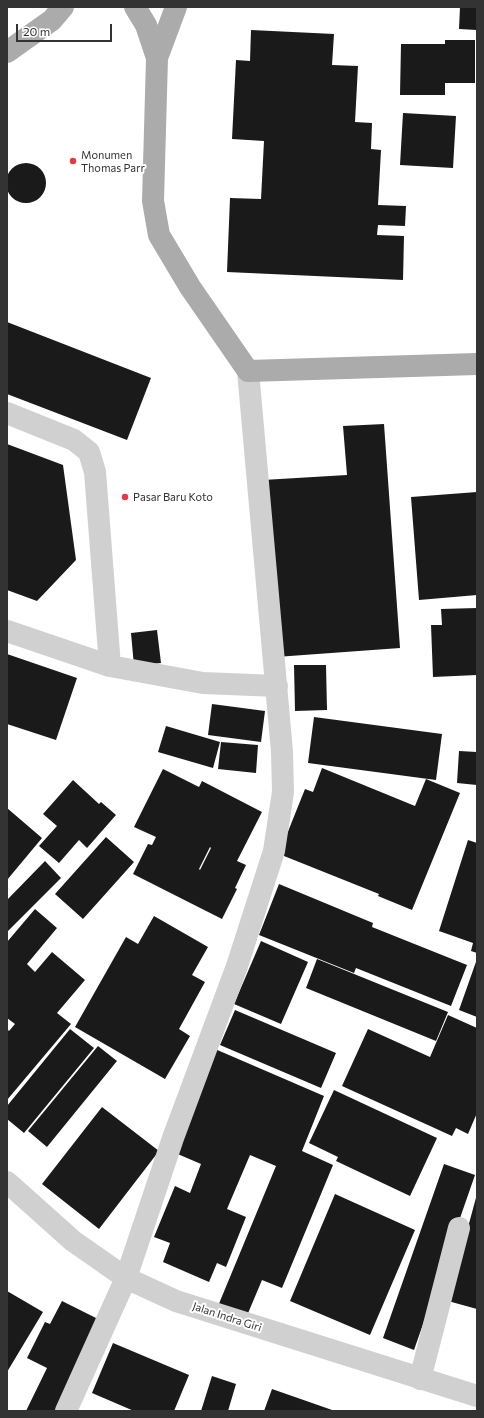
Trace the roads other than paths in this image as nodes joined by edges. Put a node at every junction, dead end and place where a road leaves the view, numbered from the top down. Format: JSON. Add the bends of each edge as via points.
{"nodes":[{"id":1,"x":63,"y":7,"type":"edge"},
{"id":2,"x":135,"y":7,"type":"edge"},
{"id":3,"x":176,"y":7,"type":"edge"},
{"id":4,"x":7,"y":52,"type":"edge"},
{"id":5,"x":157,"y":58,"type":"junction"},
{"id":6,"x":477,"y":364,"type":"edge"},
{"id":7,"x":248,"y":371,"type":"junction"},
{"id":8,"x":7,"y":413,"type":"edge"},
{"id":9,"x":7,"y":631,"type":"edge"},
{"id":10,"x":110,"y":666,"type":"junction"},
{"id":11,"x":278,"y":686,"type":"junction"},
{"id":12,"x":7,"y":1182,"type":"edge"},
{"id":13,"x":459,"y":1228,"type":"dead end"},
{"id":14,"x":126,"y":1278,"type":"junction"},
{"id":15,"x":420,"y":1379,"type":"junction"},
{"id":16,"x":477,"y":1396,"type":"edge"},
{"id":17,"x":66,"y":1411,"type":"edge"}],
"edges":[{"from":1,"to":4,"type":"main road","via":[[52,20]]},
{"from":2,"to":5,"type":"main road","via":[[146,25]]},
{"from":3,"to":5,"type":"main road"},
{"from":5,"to":7,"type":"main road","via":[[153,201],[159,235],[190,287]]},
{"from":6,"to":7,"type":"main road"},
{"from":7,"to":11,"type":"street"},
{"from":8,"to":10,"type":"street","via":[[74,440],[89,452],[95,472]]},
{"from":9,"to":10,"type":"street"},
{"from":10,"to":11,"type":"street","via":[[203,683]]},
{"from":11,"to":14,"type":"street","via":[[283,792],[274,851],[237,966],[173,1138]]},
{"from":12,"to":14,"type":"street","name":"Jalan Indra Giri","via":[[73,1241]]},
{"from":13,"to":15,"type":"street"},
{"from":14,"to":15,"type":"street","name":"Jalan Indra Giri","via":[[176,1301]]},
{"from":14,"to":17,"type":"street"},
{"from":15,"to":16,"type":"street","name":"Jalan Indra Giri"}]}
